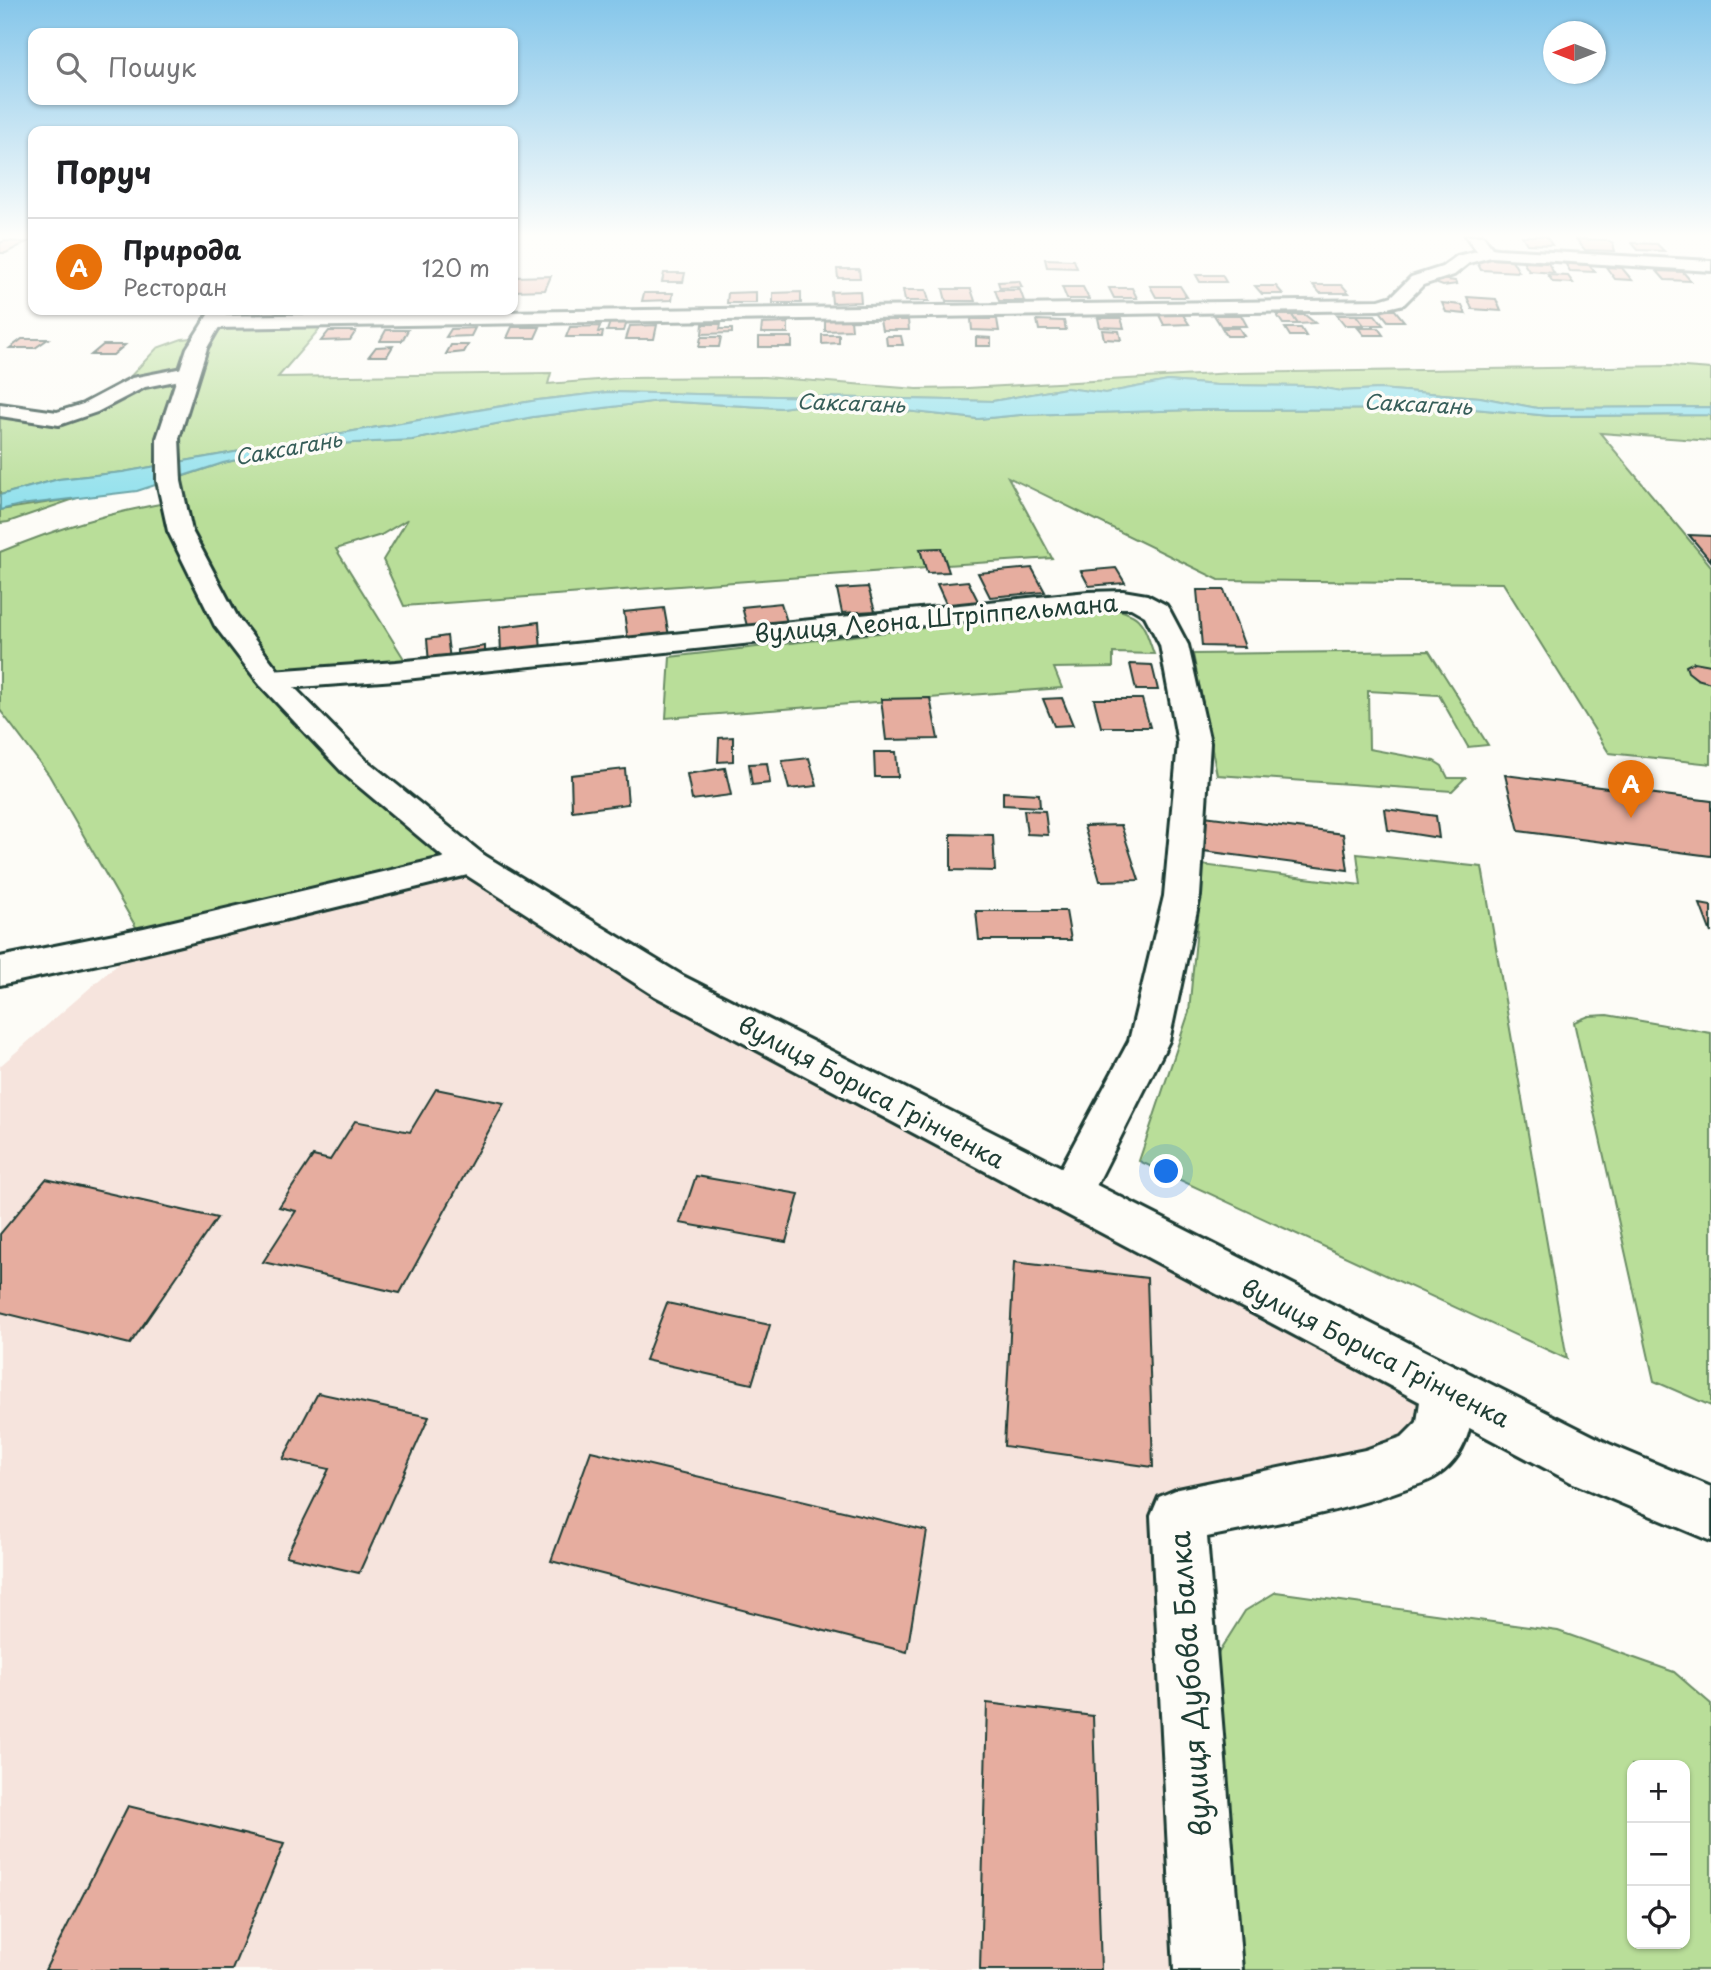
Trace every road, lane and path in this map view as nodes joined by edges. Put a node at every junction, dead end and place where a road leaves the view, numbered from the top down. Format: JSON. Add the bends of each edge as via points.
{"nodes":[{"id":1,"x":207,"y":328,"type":"edge"},
{"id":2,"x":188,"y":373,"type":"junction"},
{"id":3,"x":0,"y":410,"type":"edge"},
{"id":4,"x":271,"y":680,"type":"junction"},
{"id":5,"x":472,"y":863,"type":"junction"},
{"id":6,"x":0,"y":971,"type":"edge"},
{"id":7,"x":1069,"y":1194,"type":"junction"},
{"id":8,"x":1447,"y":1388,"type":"junction"},
{"id":9,"x":1711,"y":1514,"type":"edge"},
{"id":10,"x":1208,"y":1970,"type":"edge"}],
"edges":[{"from":1,"to":2,"type":"street","name":"вулиця Бориса Грінченка"},
{"from":2,"to":3,"type":"street","via":[[139,382],[59,419]]},
{"from":2,"to":4,"type":"street","name":"вулиця Бориса Грінченка","via":[[169,438],[172,502],[180,531],[225,620]]},
{"from":4,"to":5,"type":"street","name":"вулиця Бориса Грінченка","via":[[355,766]]},
{"from":4,"to":7,"type":"street","name":"вулиця Леона Штріппельмана","via":[[1088,600],[1138,601],[1156,611],[1174,645],[1194,743],[1182,896],[1149,1041]]},
{"from":5,"to":6,"type":"street"},
{"from":5,"to":7,"type":"street","name":"вулиця Бориса Грінченка","via":[[669,985]]},
{"from":7,"to":8,"type":"street","name":"вулиця Бориса Грінченка"},
{"from":8,"to":9,"type":"street","name":"вулиця Бориса Грінченка","via":[[1590,1463]]},
{"from":8,"to":10,"type":"street","name":"вулиця Дубова Балка","via":[[1442,1434],[1419,1457],[1365,1477],[1178,1516]]}]}
